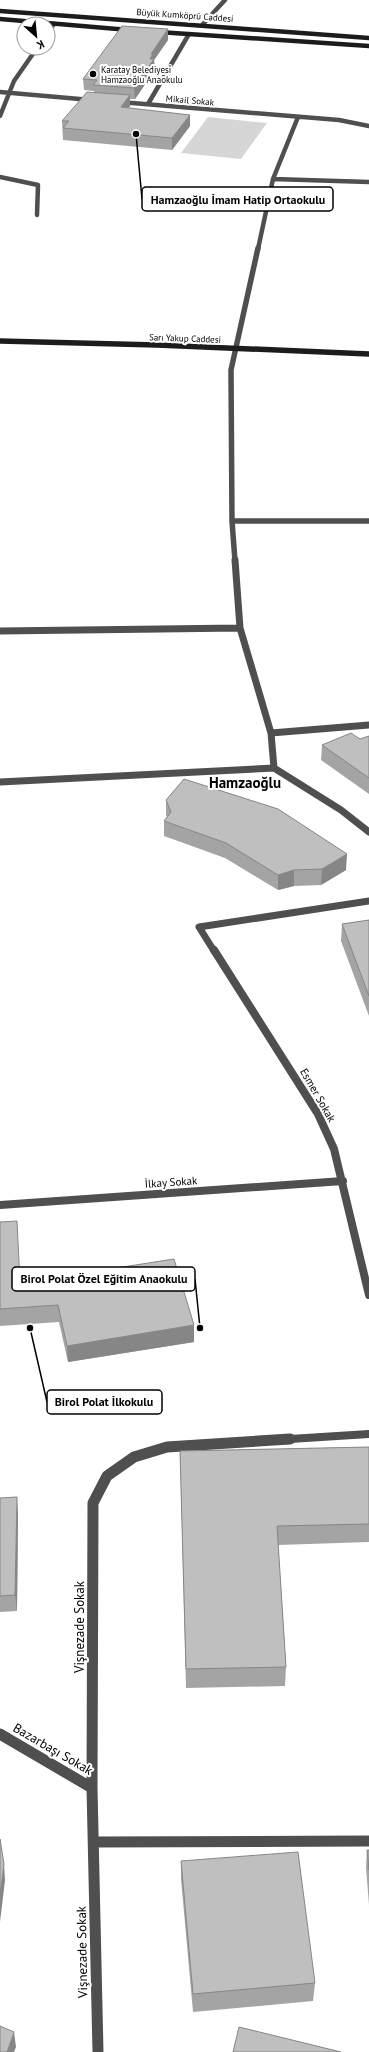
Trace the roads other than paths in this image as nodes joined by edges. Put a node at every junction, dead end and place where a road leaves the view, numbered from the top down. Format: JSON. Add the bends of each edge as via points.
{"nodes":[{"id":1,"x":225,"y":0,"type":"edge"},
{"id":2,"x":0,"y":11,"type":"edge"},
{"id":3,"x":0,"y":20,"type":"edge"},
{"id":4,"x":16,"y":21,"type":"edge"},
{"id":5,"x":56,"y":24,"type":"edge"},
{"id":6,"x":203,"y":24,"type":"junction"},
{"id":7,"x":133,"y":30,"type":"edge"},
{"id":8,"x":149,"y":31,"type":"edge"},
{"id":9,"x":189,"y":34,"type":"junction"},
{"id":10,"x":369,"y":38,"type":"edge"},
{"id":11,"x":369,"y":46,"type":"edge"},
{"id":12,"x":31,"y":56,"type":"edge"},
{"id":13,"x":0,"y":92,"type":"edge"},
{"id":14,"x":10,"y":93,"type":"junction"},
{"id":15,"x":94,"y":100,"type":"edge"},
{"id":16,"x":117,"y":102,"type":"edge"},
{"id":17,"x":148,"y":104,"type":"junction"},
{"id":18,"x":0,"y":116,"type":"edge"},
{"id":19,"x":298,"y":117,"type":"junction"},
{"id":20,"x":369,"y":126,"type":"edge"},
{"id":21,"x":0,"y":178,"type":"edge"},
{"id":22,"x":273,"y":179,"type":"junction"},
{"id":23,"x":369,"y":182,"type":"edge"},
{"id":24,"x":37,"y":215,"type":"dead end"},
{"id":25,"x":0,"y":341,"type":"edge"},
{"id":26,"x":236,"y":348,"type":"junction"},
{"id":27,"x":369,"y":354,"type":"edge"},
{"id":28,"x":369,"y":520,"type":"edge"},
{"id":29,"x":232,"y":521,"type":"junction"},
{"id":30,"x":240,"y":628,"type":"junction"},
{"id":31,"x":0,"y":631,"type":"edge"},
{"id":32,"x":369,"y":725,"type":"edge"},
{"id":33,"x":271,"y":733,"type":"junction"},
{"id":34,"x":274,"y":768,"type":"junction"},
{"id":35,"x":0,"y":782,"type":"edge"},
{"id":36,"x":369,"y":832,"type":"edge"},
{"id":37,"x":369,"y":900,"type":"edge"},
{"id":38,"x":343,"y":1181,"type":"junction"},
{"id":39,"x":0,"y":1205,"type":"edge"},
{"id":40,"x":369,"y":1295,"type":"edge"},
{"id":41,"x":369,"y":1434,"type":"edge"},
{"id":42,"x":0,"y":1734,"type":"edge"},
{"id":43,"x":92,"y":1788,"type":"junction"},
{"id":44,"x":369,"y":1841,"type":"edge"},
{"id":45,"x":94,"y":1842,"type":"junction"},
{"id":46,"x":98,"y":2052,"type":"edge"}],
"edges":[{"from":1,"to":6,"type":"street"},
{"from":2,"to":6,"type":"street","name":"Büyük Kumköprü Caddesi"},
{"from":3,"to":4,"type":"street","name":"Büyük Kumköprü Caddesi"},
{"from":5,"to":7,"type":"street","name":"Büyük Kumköprü Caddesi"},
{"from":6,"to":10,"type":"street","name":"Büyük Kumköprü Caddesi"},
{"from":8,"to":9,"type":"street","name":"Büyük Kumköprü Caddesi"},
{"from":9,"to":11,"type":"street","name":"Büyük Kumköprü Caddesi"},
{"from":9,"to":17,"type":"street"},
{"from":12,"to":14,"type":"street","via":[[14,81]]},
{"from":13,"to":14,"type":"street"},
{"from":14,"to":15,"type":"street"},
{"from":14,"to":18,"type":"street"},
{"from":16,"to":17,"type":"street","name":"Mikail Sokak"},
{"from":17,"to":19,"type":"street","name":"Mikail Sokak"},
{"from":19,"to":20,"type":"street","name":"Mikail Sokak","via":[[339,120]]},
{"from":19,"to":22,"type":"street"},
{"from":21,"to":24,"type":"street","via":[[38,185]]},
{"from":22,"to":23,"type":"street"},
{"from":22,"to":26,"type":"street"},
{"from":25,"to":26,"type":"street","name":"Sarı Yakup Caddesi"},
{"from":26,"to":27,"type":"street","name":"Sarı Yakup Caddesi"},
{"from":26,"to":29,"type":"street","via":[[231,370]]},
{"from":28,"to":29,"type":"street"},
{"from":29,"to":30,"type":"street"},
{"from":30,"to":31,"type":"street"},
{"from":30,"to":33,"type":"street"},
{"from":32,"to":33,"type":"street"},
{"from":33,"to":34,"type":"street"},
{"from":34,"to":35,"type":"street"},
{"from":34,"to":36,"type":"street","via":[[341,810]]},
{"from":37,"to":38,"type":"street","name":"Esmer Sokak","via":[[200,927],[318,1114],[334,1149]]},
{"from":38,"to":39,"type":"street","name":"İlkay Sokak"},
{"from":38,"to":40,"type":"street","name":"Esmer Sokak"},
{"from":41,"to":43,"type":"street","name":"Vişnezade Sokak","via":[[167,1447],[134,1457],[108,1476],[93,1503]]},
{"from":42,"to":43,"type":"street","name":"Bazarbaşı Sokak"},
{"from":43,"to":45,"type":"street","name":"Vişnezade Sokak"},
{"from":44,"to":45,"type":"street"},
{"from":45,"to":46,"type":"street","name":"Vişnezade Sokak"}]}
